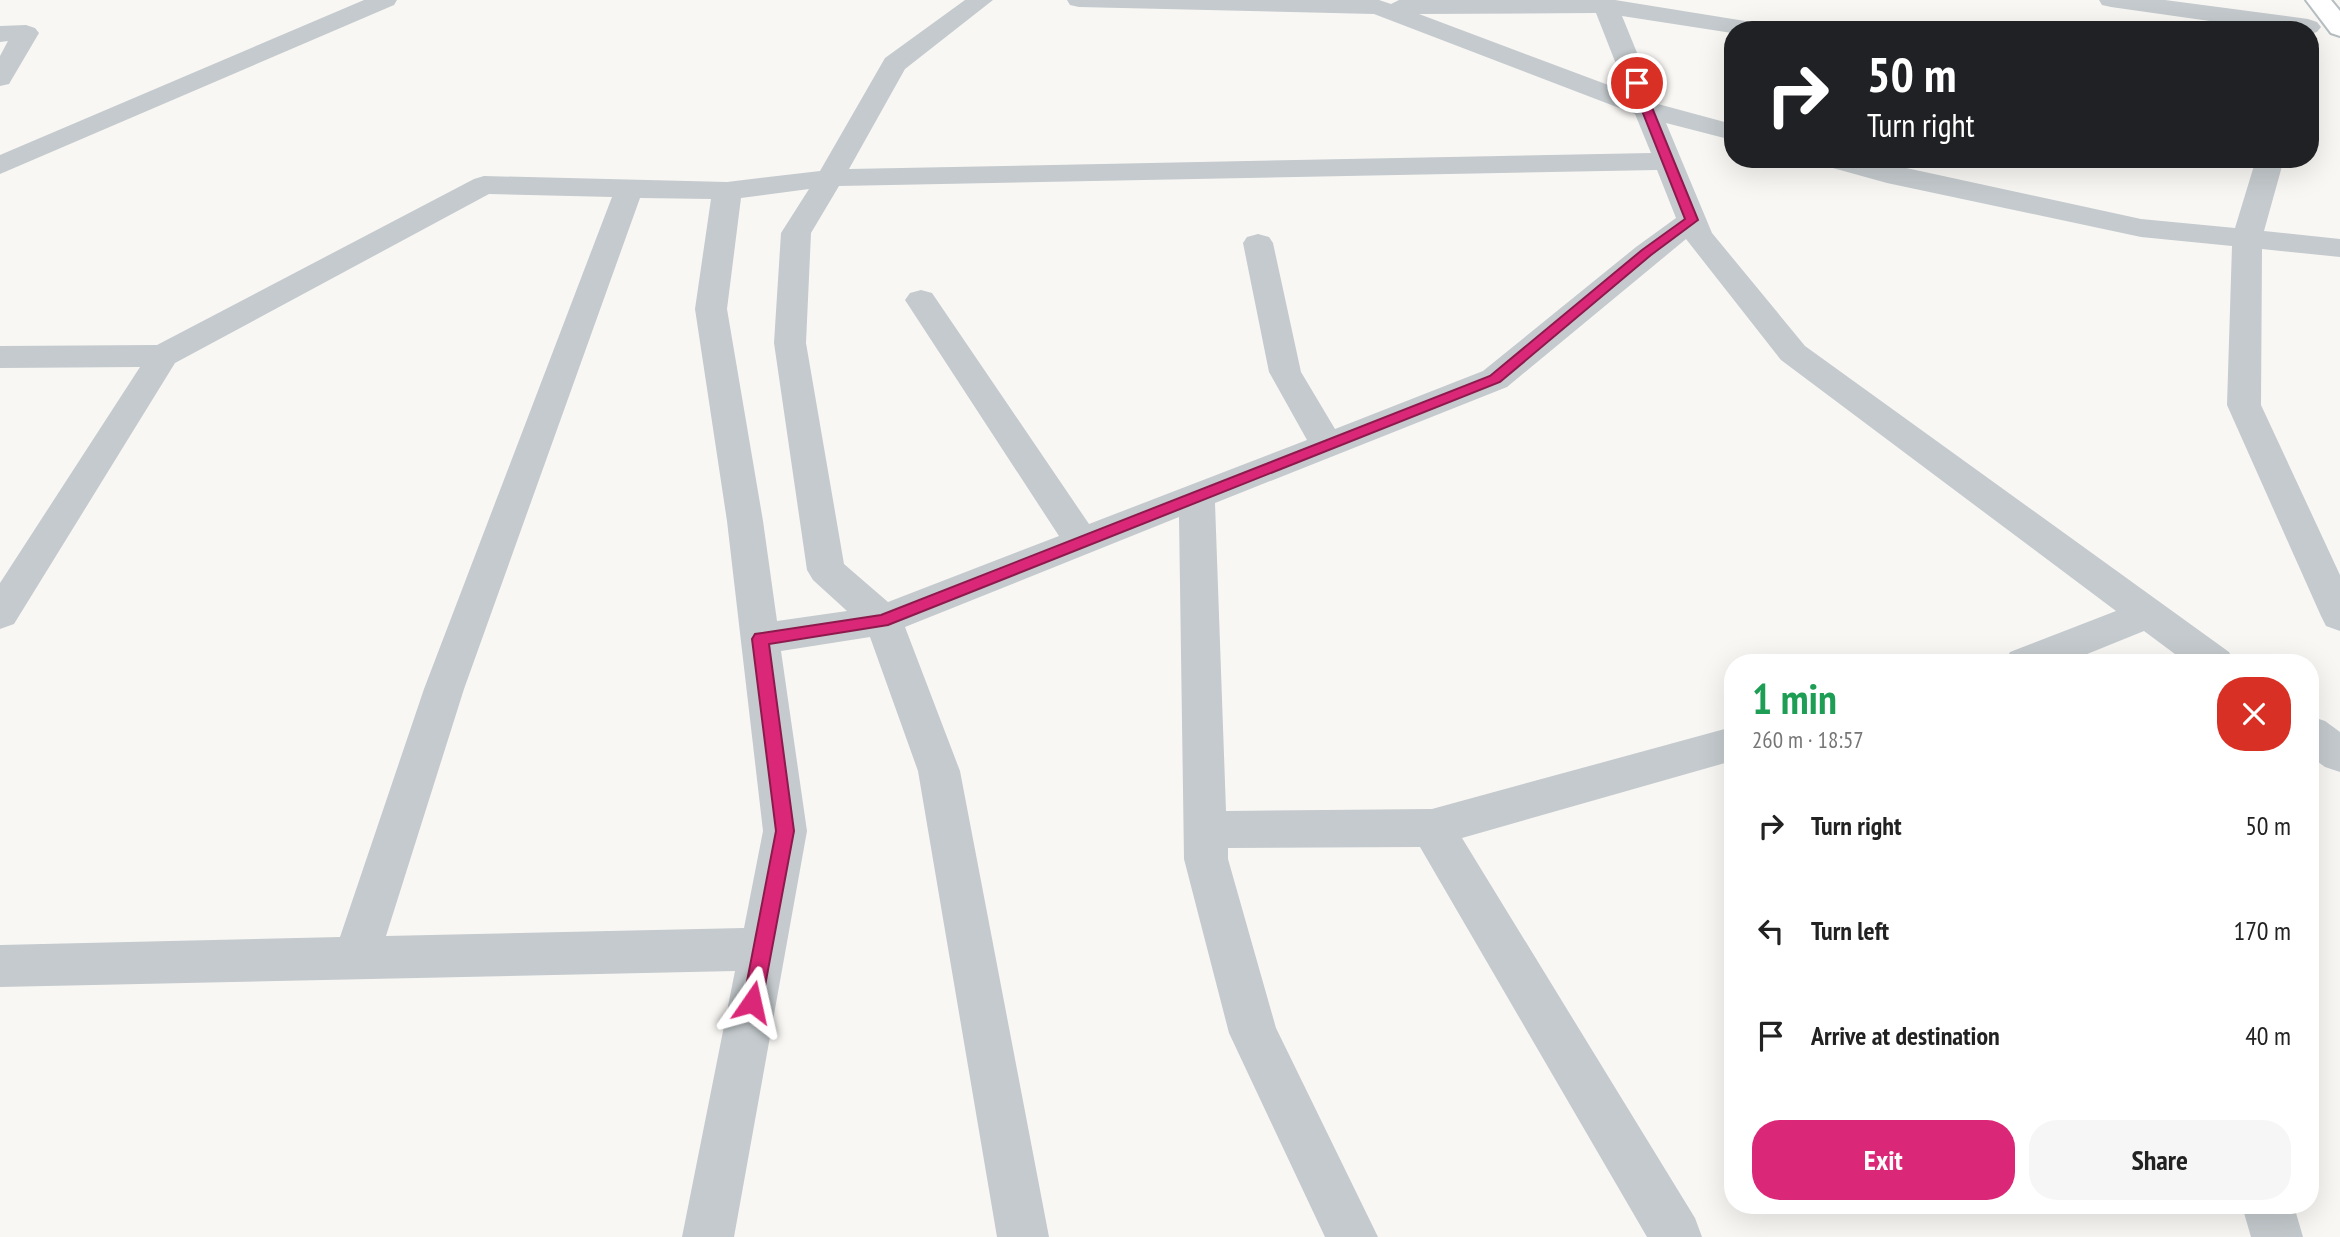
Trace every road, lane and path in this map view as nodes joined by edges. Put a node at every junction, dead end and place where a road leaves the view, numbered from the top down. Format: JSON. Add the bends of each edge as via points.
{"nodes":[{"id":1,"x":386,"y":0,"type":"edge"},
{"id":2,"x":981,"y":0,"type":"edge"},
{"id":3,"x":1079,"y":0,"type":"edge"},
{"id":4,"x":2110,"y":0,"type":"edge"},
{"id":5,"x":2317,"y":0,"type":"edge"},
{"id":6,"x":1375,"y":3,"type":"edge"},
{"id":7,"x":1604,"y":3,"type":"edge"},
{"id":8,"x":2258,"y":21,"type":"edge"},
{"id":9,"x":2310,"y":21,"type":"edge"},
{"id":10,"x":1724,"y":24,"type":"edge"},
{"id":11,"x":2340,"y":28,"type":"edge"},
{"id":12,"x":0,"y":34,"type":"edge"},
{"id":13,"x":0,"y":78,"type":"edge"},
{"id":14,"x":1647,"y":109,"type":"junction"},
{"id":15,"x":1724,"y":130,"type":"edge"},
{"id":16,"x":1668,"y":161,"type":"junction"},
{"id":17,"x":0,"y":165,"type":"edge"},
{"id":18,"x":1866,"y":168,"type":"edge"},
{"id":19,"x":2267,"y":168,"type":"edge"},
{"id":20,"x":830,"y":178,"type":"junction"},
{"id":21,"x":629,"y":188,"type":"junction"},
{"id":22,"x":727,"y":191,"type":"junction"},
{"id":23,"x":1692,"y":220,"type":"junction"},
{"id":24,"x":2247,"y":239,"type":"junction"},
{"id":25,"x":1258,"y":243,"type":"dead end"},
{"id":26,"x":2340,"y":248,"type":"edge"},
{"id":27,"x":921,"y":300,"type":"dead end"},
{"id":28,"x":163,"y":356,"type":"junction"},
{"id":29,"x":0,"y":357,"type":"edge"},
{"id":30,"x":1327,"y":444,"type":"junction"},
{"id":31,"x":1198,"y":495,"type":"junction"},
{"id":32,"x":1082,"y":542,"type":"junction"},
{"id":33,"x":0,"y":614,"type":"edge"},
{"id":34,"x":2148,"y":614,"type":"junction"},
{"id":35,"x":2340,"y":616,"type":"edge"},
{"id":36,"x":883,"y":621,"type":"junction"},
{"id":37,"x":760,"y":639,"type":"junction"},
{"id":38,"x":2072,"y":654,"type":"edge"},
{"id":39,"x":2203,"y":654,"type":"edge"},
{"id":40,"x":2319,"y":740,"type":"edge"},
{"id":41,"x":1724,"y":746,"type":"edge"},
{"id":42,"x":2340,"y":755,"type":"edge"},
{"id":43,"x":1432,"y":828,"type":"junction"},
{"id":44,"x":1205,"y":830,"type":"junction"},
{"id":45,"x":762,"y":949,"type":"junction"},
{"id":46,"x":356,"y":958,"type":"junction"},
{"id":47,"x":0,"y":966,"type":"edge"},
{"id":48,"x":2271,"y":1214,"type":"edge"},
{"id":49,"x":708,"y":1237,"type":"edge"},
{"id":50,"x":1023,"y":1237,"type":"edge"},
{"id":51,"x":1352,"y":1237,"type":"edge"},
{"id":52,"x":1676,"y":1237,"type":"edge"},
{"id":53,"x":2277,"y":1237,"type":"edge"}],
"edges":[{"from":1,"to":17,"type":"street"},
{"from":2,"to":20,"type":"street","via":[[894,64]]},
{"from":3,"to":6,"type":"street"},
{"from":4,"to":8,"type":"street"},
{"from":5,"to":9,"type":"street"},
{"from":5,"to":11,"type":"street"},
{"from":6,"to":7,"type":"street"},
{"from":6,"to":14,"type":"street"},
{"from":7,"to":10,"type":"street"},
{"from":7,"to":14,"type":"street"},
{"from":12,"to":13,"type":"street","via":[[26,33]]},
{"from":14,"to":15,"type":"street"},
{"from":14,"to":16,"type":"street"},
{"from":16,"to":20,"type":"street"},
{"from":16,"to":23,"type":"street"},
{"from":18,"to":24,"type":"street","via":[[2141,228]]},
{"from":19,"to":24,"type":"street"},
{"from":20,"to":22,"type":"street"},
{"from":20,"to":36,"type":"street","via":[[796,233],[790,343],[826,570]]},
{"from":21,"to":22,"type":"street"},
{"from":21,"to":28,"type":"street","via":[[484,185]]},
{"from":21,"to":46,"type":"street","via":[[444,689]]},
{"from":22,"to":37,"type":"street","via":[[711,309]]},
{"from":23,"to":30,"type":"street","via":[[1495,379]]},
{"from":23,"to":34,"type":"street","via":[[1698,235],[1793,353]]},
{"from":24,"to":26,"type":"street"},
{"from":24,"to":35,"type":"street","via":[[2244,405]]},
{"from":25,"to":30,"type":"street","via":[[1285,372]]},
{"from":27,"to":32,"type":"street"},
{"from":28,"to":29,"type":"street"},
{"from":28,"to":33,"type":"street"},
{"from":30,"to":31,"type":"street"},
{"from":31,"to":32,"type":"street"},
{"from":31,"to":44,"type":"street"},
{"from":32,"to":36,"type":"street"},
{"from":34,"to":38,"type":"street"},
{"from":34,"to":39,"type":"street"},
{"from":36,"to":37,"type":"street"},
{"from":36,"to":50,"type":"street","via":[[939,771]]},
{"from":37,"to":45,"type":"street","via":[[785,831]]},
{"from":40,"to":42,"type":"street"},
{"from":41,"to":43,"type":"street"},
{"from":43,"to":44,"type":"street"},
{"from":43,"to":52,"type":"street"},
{"from":44,"to":51,"type":"street","via":[[1206,859],[1253,1033]]},
{"from":45,"to":46,"type":"street"},
{"from":45,"to":49,"type":"street"},
{"from":46,"to":47,"type":"street"},
{"from":48,"to":53,"type":"street"}]}
